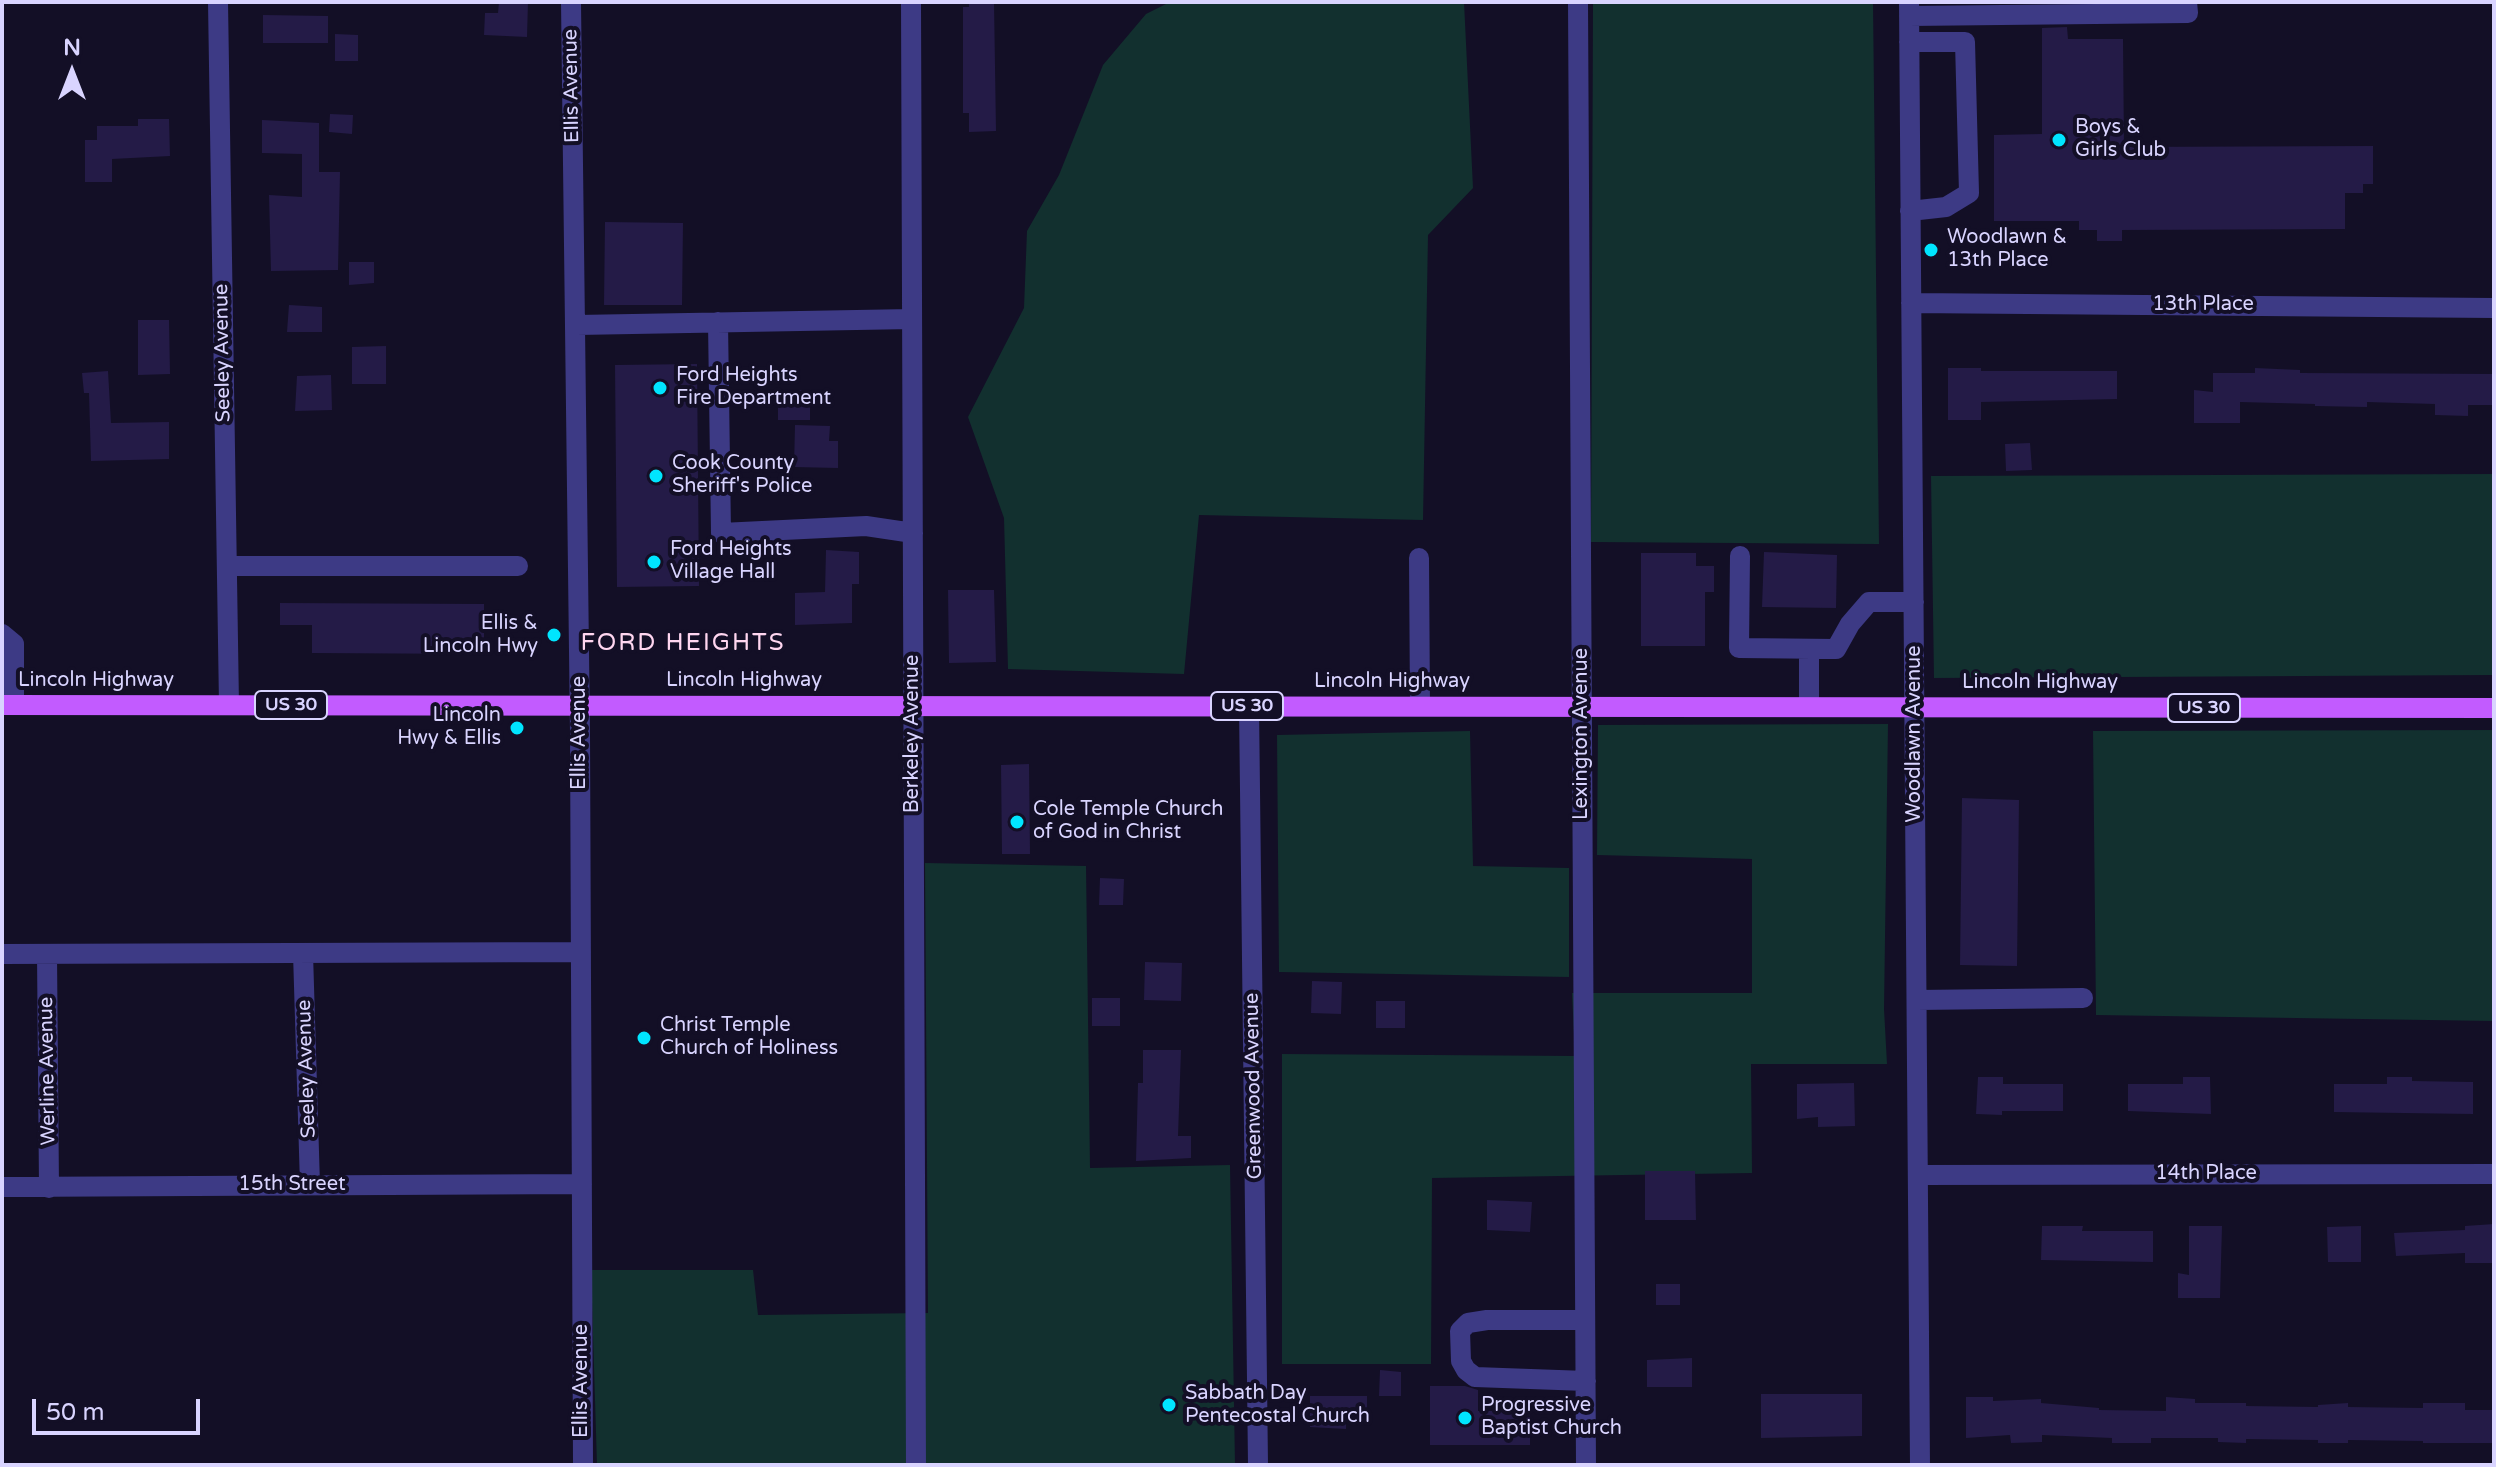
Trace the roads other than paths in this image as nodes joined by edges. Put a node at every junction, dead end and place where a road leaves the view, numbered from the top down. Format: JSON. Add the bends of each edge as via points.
{"nodes":[{"id":1,"x":218,"y":2,"type":"edge"},
{"id":2,"x":571,"y":2,"type":"edge"},
{"id":3,"x":911,"y":2,"type":"edge"},
{"id":4,"x":1578,"y":2,"type":"edge"},
{"id":5,"x":2188,"y":8,"type":"edge"},
{"id":6,"x":1909,"y":9,"type":"edge"},
{"id":7,"x":1909,"y":42,"type":"junction"},
{"id":8,"x":1910,"y":211,"type":"junction"},
{"id":9,"x":1911,"y":303,"type":"junction"},
{"id":10,"x":2494,"y":308,"type":"edge"},
{"id":11,"x":912,"y":319,"type":"junction"},
{"id":12,"x":718,"y":322,"type":"junction"},
{"id":13,"x":577,"y":325,"type":"junction"},
{"id":14,"x":913,"y":533,"type":"junction"},
{"id":15,"x":1740,"y":556,"type":"dead end"},
{"id":16,"x":1419,"y":558,"type":"dead end"},
{"id":17,"x":227,"y":566,"type":"junction"},
{"id":18,"x":518,"y":566,"type":"dead end"},
{"id":19,"x":1914,"y":602,"type":"junction"},
{"id":20,"x":2,"y":634,"type":"edge"},
{"id":21,"x":1809,"y":649,"type":"junction"},
{"id":22,"x":8,"y":705,"type":"edge"},
{"id":23,"x":229,"y":705,"type":"junction"},
{"id":24,"x":580,"y":705,"type":"junction"},
{"id":25,"x":913,"y":705,"type":"junction"},
{"id":26,"x":1249,"y":706,"type":"junction"},
{"id":27,"x":1420,"y":706,"type":"junction"},
{"id":28,"x":1582,"y":706,"type":"junction"},
{"id":29,"x":1809,"y":707,"type":"junction"},
{"id":30,"x":1914,"y":707,"type":"junction"},
{"id":31,"x":2494,"y":708,"type":"edge"},
{"id":32,"x":581,"y":952,"type":"junction"},
{"id":33,"x":303,"y":953,"type":"junction"},
{"id":34,"x":2,"y":954,"type":"edge"},
{"id":35,"x":47,"y":954,"type":"junction"},
{"id":36,"x":2083,"y":998,"type":"dead end"},
{"id":37,"x":1917,"y":1000,"type":"junction"},
{"id":38,"x":2494,"y":1174,"type":"edge"},
{"id":39,"x":1918,"y":1175,"type":"junction"},
{"id":40,"x":582,"y":1184,"type":"junction"},
{"id":41,"x":310,"y":1185,"type":"junction"},
{"id":42,"x":2,"y":1187,"type":"edge"},
{"id":43,"x":49,"y":1188,"type":"junction"},
{"id":44,"x":1585,"y":1320,"type":"junction"},
{"id":45,"x":1586,"y":1381,"type":"junction"},
{"id":46,"x":583,"y":1465,"type":"edge"},
{"id":47,"x":916,"y":1465,"type":"edge"},
{"id":48,"x":1258,"y":1465,"type":"edge"},
{"id":49,"x":1586,"y":1465,"type":"edge"},
{"id":50,"x":1920,"y":1465,"type":"edge"}],
"edges":[{"from":1,"to":17,"type":"street","name":"Seeley Avenue"},
{"from":2,"to":13,"type":"street","name":"Ellis Avenue"},
{"from":3,"to":11,"type":"street","name":"Berkeley Avenue"},
{"from":4,"to":28,"type":"street","name":"Lexington Avenue"},
{"from":5,"to":6,"type":"street"},
{"from":6,"to":7,"type":"street","name":"Woodlawn Avenue"},
{"from":7,"to":8,"type":"street","name":"Woodlawn Avenue"},
{"from":7,"to":8,"type":"street","via":[[1965,42],[1969,193],[1946,207]]},
{"from":8,"to":9,"type":"street","name":"Woodlawn Avenue"},
{"from":9,"to":10,"type":"street","name":"13th Place"},
{"from":9,"to":19,"type":"street","name":"Woodlawn Avenue"},
{"from":11,"to":12,"type":"street"},
{"from":11,"to":14,"type":"street","name":"Berkeley Avenue"},
{"from":12,"to":13,"type":"street"},
{"from":12,"to":14,"type":"street","via":[[721,533],[866,526]]},
{"from":13,"to":24,"type":"street","name":"Ellis Avenue"},
{"from":14,"to":25,"type":"street","name":"Berkeley Avenue"},
{"from":15,"to":21,"type":"street","via":[[1739,648]]},
{"from":16,"to":27,"type":"street"},
{"from":17,"to":18,"type":"street"},
{"from":17,"to":23,"type":"street","name":"Seeley Avenue"},
{"from":19,"to":21,"type":"street","via":[[1869,602],[1836,649]]},
{"from":19,"to":30,"type":"street","name":"Woodlawn Avenue"},
{"from":20,"to":22,"type":"street","via":[[14,644]]},
{"from":21,"to":29,"type":"street"},
{"from":22,"to":23,"type":"main road","name":"Lincoln Highway","number":"US 30"},
{"from":23,"to":24,"type":"main road","name":"Lincoln Highway","number":"US 30"},
{"from":24,"to":25,"type":"main road","name":"Lincoln Highway","number":"US 30"},
{"from":24,"to":32,"type":"street","name":"Ellis Avenue"},
{"from":25,"to":26,"type":"main road","name":"Lincoln Highway","number":"US 30"},
{"from":25,"to":47,"type":"street","name":"Berkeley Avenue"},
{"from":26,"to":27,"type":"main road","name":"Lincoln Highway","number":"US 30"},
{"from":26,"to":48,"type":"street","name":"Greenwood Avenue"},
{"from":27,"to":28,"type":"main road","name":"Lincoln Highway","number":"US 30"},
{"from":28,"to":29,"type":"main road","name":"Lincoln Highway","number":"US 30"},
{"from":28,"to":44,"type":"street","name":"Lexington Avenue"},
{"from":29,"to":30,"type":"main road","name":"Lincoln Highway","number":"US 30"},
{"from":30,"to":31,"type":"main road","name":"Lincoln Highway","number":"US 30"},
{"from":30,"to":37,"type":"street","name":"Woodlawn Avenue"},
{"from":32,"to":33,"type":"street"},
{"from":32,"to":40,"type":"street","name":"Ellis Avenue"},
{"from":33,"to":35,"type":"street"},
{"from":33,"to":41,"type":"street","name":"Seeley Avenue"},
{"from":34,"to":35,"type":"street"},
{"from":35,"to":43,"type":"street","name":"Werline Avenue"},
{"from":36,"to":37,"type":"street"},
{"from":37,"to":39,"type":"street","name":"Woodlawn Avenue"},
{"from":38,"to":39,"type":"street","name":"14th Place"},
{"from":39,"to":50,"type":"street","name":"Woodlawn Avenue"},
{"from":40,"to":41,"type":"street","name":"15th Street"},
{"from":40,"to":46,"type":"street","name":"Ellis Avenue"},
{"from":41,"to":43,"type":"street","name":"15th Street"},
{"from":42,"to":43,"type":"street","name":"15th Street"},
{"from":44,"to":45,"type":"street","name":"Lexington Avenue"},
{"from":44,"to":45,"type":"street","via":[[1487,1320],[1468,1323],[1460,1331],[1461,1361],[1475,1377]]},
{"from":45,"to":49,"type":"street","name":"Lexington Avenue"}]}
